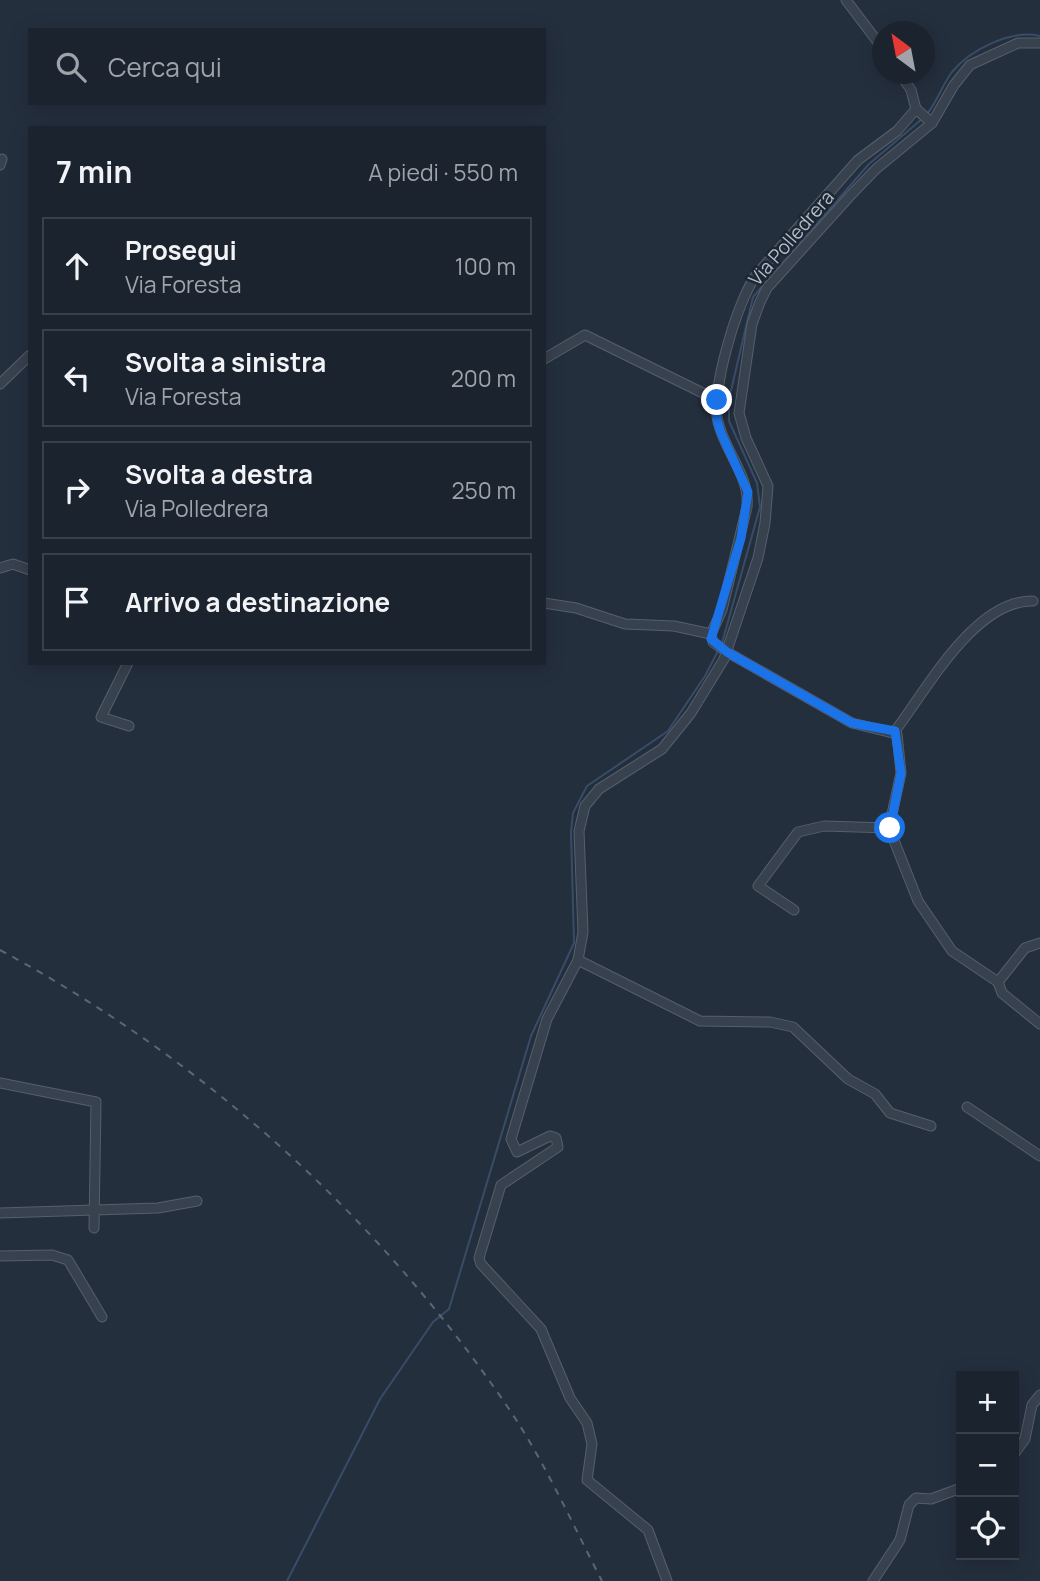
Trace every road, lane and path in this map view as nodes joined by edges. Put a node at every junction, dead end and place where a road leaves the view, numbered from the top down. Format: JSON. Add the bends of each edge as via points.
{"nodes":[{"id":1,"x":846,"y":0,"type":"edge"},
{"id":2,"x":872,"y":34,"type":"edge"},
{"id":3,"x":1040,"y":44,"type":"edge"},
{"id":4,"x":907,"y":84,"type":"edge"},
{"id":5,"x":918,"y":111,"type":"junction"},
{"id":6,"x":931,"y":122,"type":"junction"},
{"id":7,"x":28,"y":357,"type":"edge"},
{"id":8,"x":546,"y":358,"type":"edge"},
{"id":9,"x":0,"y":384,"type":"edge"},
{"id":10,"x":717,"y":400,"type":"junction"},
{"id":11,"x":0,"y":568,"type":"edge"},
{"id":12,"x":28,"y":569,"type":"edge"},
{"id":13,"x":1033,"y":601,"type":"dead end"},
{"id":14,"x":546,"y":603,"type":"edge"},
{"id":15,"x":712,"y":638,"type":"junction"},
{"id":16,"x":726,"y":651,"type":"junction"},
{"id":17,"x":127,"y":665,"type":"edge"},
{"id":18,"x":129,"y":726,"type":"dead end"},
{"id":19,"x":895,"y":731,"type":"junction"},
{"id":20,"x":890,"y":828,"type":"junction"},
{"id":21,"x":794,"y":910,"type":"dead end"},
{"id":22,"x":1040,"y":943,"type":"edge"},
{"id":23,"x":578,"y":960,"type":"junction"},
{"id":24,"x":998,"y":982,"type":"junction"},
{"id":25,"x":1040,"y":1024,"type":"edge"},
{"id":26,"x":0,"y":1083,"type":"edge"},
{"id":27,"x":967,"y":1107,"type":"dead end"},
{"id":28,"x":931,"y":1126,"type":"dead end"},
{"id":29,"x":1040,"y":1156,"type":"edge"},
{"id":30,"x":197,"y":1201,"type":"dead end"},
{"id":31,"x":94,"y":1210,"type":"junction"},
{"id":32,"x":0,"y":1213,"type":"edge"},
{"id":33,"x":94,"y":1228,"type":"dead end"},
{"id":34,"x":0,"y":1256,"type":"edge"},
{"id":35,"x":102,"y":1317,"type":"dead end"},
{"id":36,"x":1040,"y":1395,"type":"edge"},
{"id":37,"x":1019,"y":1447,"type":"edge"},
{"id":38,"x":956,"y":1490,"type":"edge"},
{"id":39,"x":667,"y":1581,"type":"edge"},
{"id":40,"x":873,"y":1581,"type":"edge"}],
"edges":[{"from":1,"to":2,"type":"street"},
{"from":3,"to":6,"type":"street","via":[[1018,43],[970,65]]},
{"from":4,"to":5,"type":"street"},
{"from":5,"to":6,"type":"street"},
{"from":5,"to":10,"type":"street","name":"Via Polledrera","via":[[858,160],[746,289]]},
{"from":6,"to":16,"type":"street","via":[[849,197],[767,288],[760,302],[752,324],[739,413],[768,486],[765,523],[758,558]]},
{"from":7,"to":9,"type":"street"},
{"from":8,"to":10,"type":"street","via":[[585,335]]},
{"from":10,"to":15,"type":"street","name":"Via Polledrera","via":[[721,433],[748,492],[735,561]]},
{"from":11,"to":12,"type":"street","via":[[13,564]]},
{"from":13,"to":19,"type":"street","via":[[1004,610],[975,628],[950,654]]},
{"from":14,"to":15,"type":"street","via":[[625,624],[674,625]]},
{"from":15,"to":16,"type":"street"},
{"from":16,"to":19,"type":"street","via":[[852,723]]},
{"from":16,"to":23,"type":"street","via":[[704,694],[673,738],[599,789],[585,806],[579,831],[583,932]]},
{"from":17,"to":18,"type":"street","via":[[101,717]]},
{"from":19,"to":20,"type":"street","via":[[901,773]]},
{"from":20,"to":21,"type":"street","via":[[824,826],[798,832],[758,886]]},
{"from":20,"to":24,"type":"street","via":[[918,901],[952,951]]},
{"from":22,"to":24,"type":"street","via":[[1024,948]]},
{"from":23,"to":28,"type":"street","via":[[701,1021],[793,1027],[848,1079],[875,1094],[890,1113]]},
{"from":23,"to":39,"type":"street","via":[[547,1019],[511,1139],[517,1152],[550,1136],[559,1142],[558,1147],[501,1185],[479,1258],[541,1329],[570,1398],[586,1423],[592,1444],[587,1480],[648,1530]]},
{"from":24,"to":25,"type":"street","via":[[1002,993]]},
{"from":26,"to":31,"type":"street","via":[[96,1102]]},
{"from":27,"to":29,"type":"street"},
{"from":30,"to":31,"type":"street","via":[[159,1208]]},
{"from":31,"to":32,"type":"street"},
{"from":31,"to":33,"type":"street"},
{"from":34,"to":35,"type":"street","via":[[52,1255],[68,1260]]},
{"from":36,"to":37,"type":"street","via":[[1032,1405]]},
{"from":38,"to":40,"type":"street","via":[[931,1499],[916,1498],[909,1506],[900,1540]]}]}
